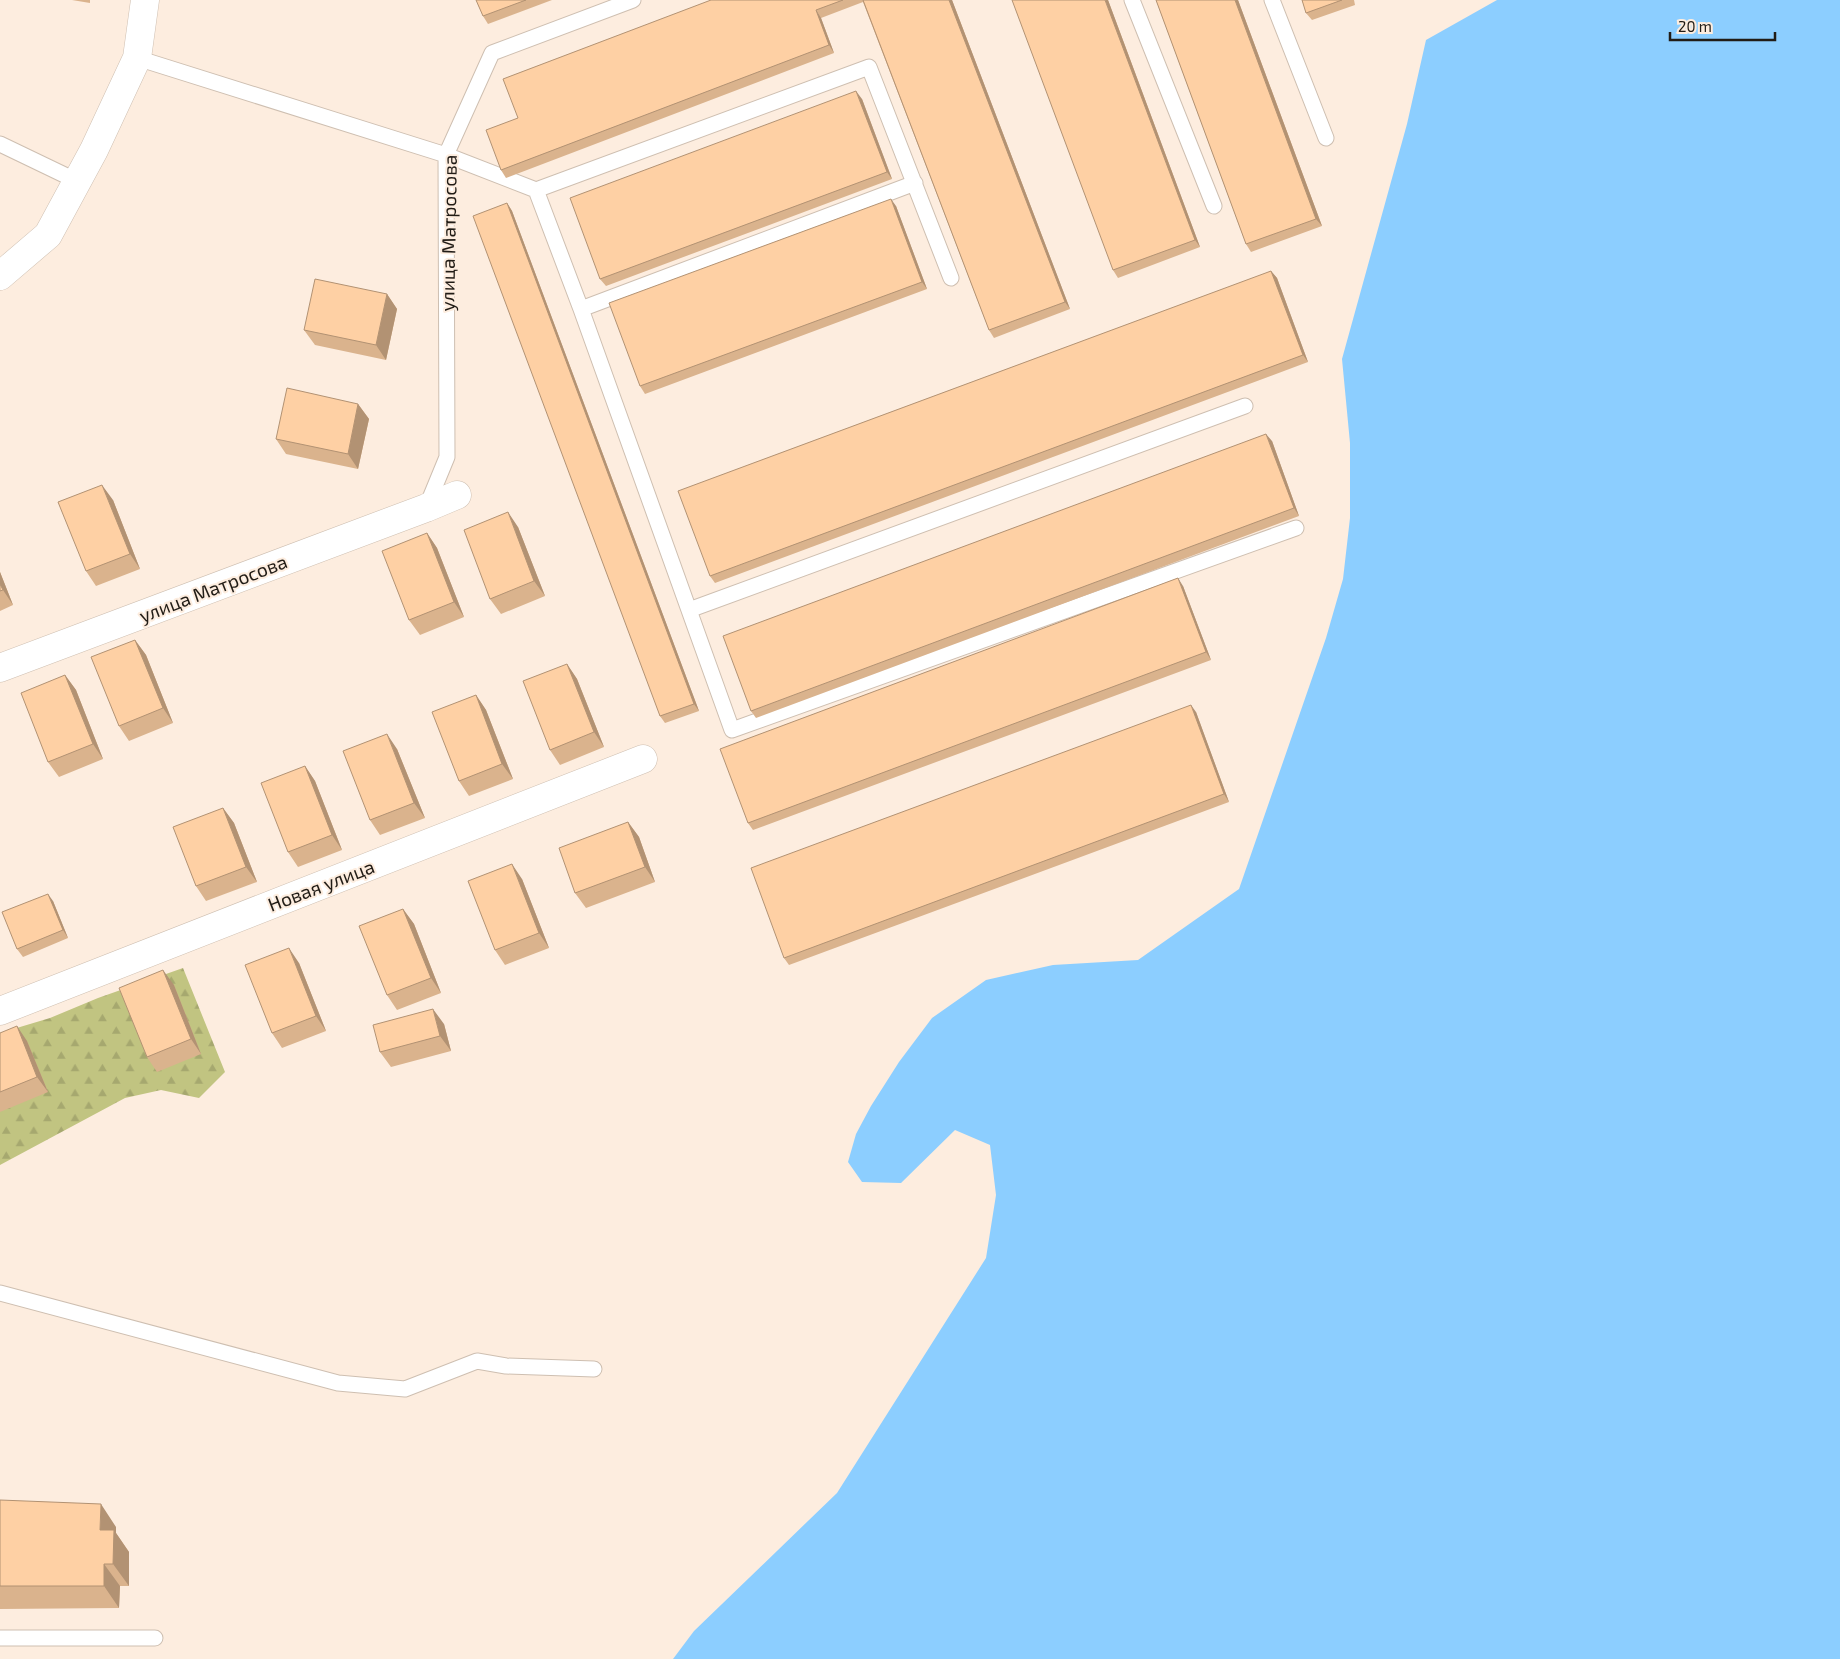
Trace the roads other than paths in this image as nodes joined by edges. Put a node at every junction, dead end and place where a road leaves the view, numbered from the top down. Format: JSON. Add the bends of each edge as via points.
{"nodes":[{"id":1,"x":145,"y":0,"type":"edge"},
{"id":2,"x":633,"y":0,"type":"edge"},
{"id":3,"x":1132,"y":0,"type":"edge"},
{"id":4,"x":1272,"y":0,"type":"edge"},
{"id":5,"x":137,"y":58,"type":"junction"},
{"id":6,"x":1326,"y":138,"type":"dead end"},
{"id":7,"x":0,"y":144,"type":"edge"},
{"id":8,"x":446,"y":155,"type":"junction"},
{"id":9,"x":77,"y":181,"type":"junction"},
{"id":10,"x":915,"y":183,"type":"junction"},
{"id":11,"x":536,"y":190,"type":"junction"},
{"id":12,"x":1214,"y":206,"type":"dead end"},
{"id":13,"x":0,"y":276,"type":"edge"},
{"id":14,"x":951,"y":278,"type":"dead end"},
{"id":15,"x":581,"y":309,"type":"junction"},
{"id":16,"x":1245,"y":406,"type":"dead end"},
{"id":17,"x":457,"y":495,"type":"dead end"},
{"id":18,"x":426,"y":508,"type":"junction"},
{"id":19,"x":1296,"y":528,"type":"dead end"},
{"id":20,"x":689,"y":610,"type":"junction"},
{"id":21,"x":0,"y":668,"type":"edge"},
{"id":22,"x":643,"y":758,"type":"dead end"},
{"id":23,"x":0,"y":1010,"type":"edge"},
{"id":24,"x":0,"y":1293,"type":"edge"},
{"id":25,"x":594,"y":1369,"type":"dead end"},
{"id":26,"x":0,"y":1638,"type":"edge"},
{"id":27,"x":155,"y":1638,"type":"dead end"}],
"edges":[{"from":1,"to":5,"type":"street"},
{"from":2,"to":8,"type":"lane","name":"улица Матросова","via":[[492,52]]},
{"from":3,"to":12,"type":"lane"},
{"from":4,"to":6,"type":"lane"},
{"from":5,"to":8,"type":"lane"},
{"from":5,"to":9,"type":"street"},
{"from":7,"to":9,"type":"lane"},
{"from":8,"to":11,"type":"lane"},
{"from":8,"to":18,"type":"lane","name":"улица Матросова","via":[[447,457]]},
{"from":9,"to":13,"type":"street","via":[[48,235]]},
{"from":10,"to":11,"type":"lane","via":[[869,67]]},
{"from":10,"to":14,"type":"lane"},
{"from":10,"to":15,"type":"lane"},
{"from":11,"to":15,"type":"lane"},
{"from":15,"to":20,"type":"lane"},
{"from":16,"to":20,"type":"lane"},
{"from":17,"to":18,"type":"street","name":"улица Матросова"},
{"from":18,"to":21,"type":"street","name":"улица Матросова"},
{"from":19,"to":20,"type":"lane","via":[[732,730]]},
{"from":22,"to":23,"type":"street","name":"Новая улица"},
{"from":24,"to":25,"type":"lane","via":[[338,1383],[405,1389],[477,1360],[506,1366]]},
{"from":26,"to":27,"type":"lane"}]}
